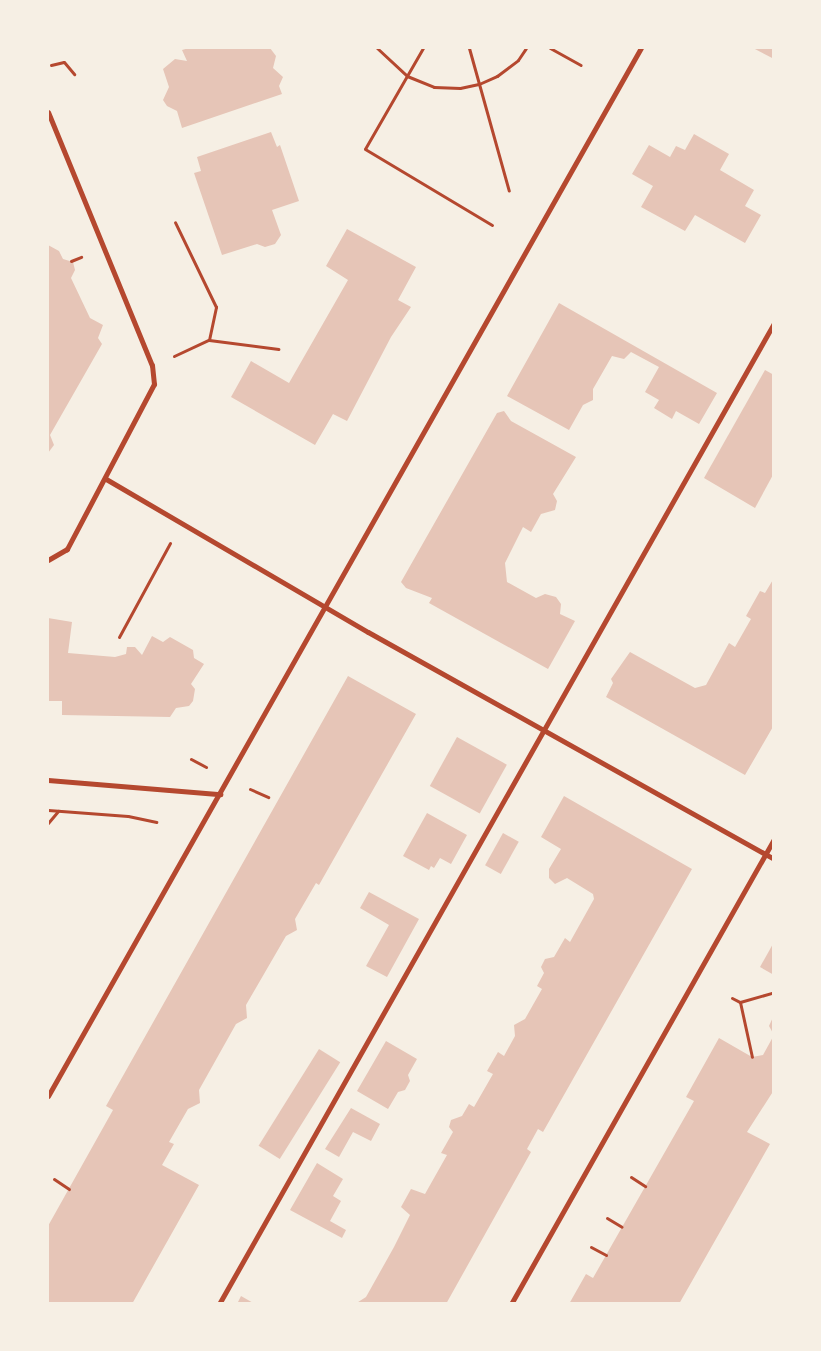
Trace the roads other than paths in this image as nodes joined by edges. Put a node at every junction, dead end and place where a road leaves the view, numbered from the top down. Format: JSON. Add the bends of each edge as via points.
{"nodes":[{"id":1,"x":641,"y":48,"type":"edge"},
{"id":2,"x":48,"y":114,"type":"edge"},
{"id":3,"x":774,"y":324,"type":"edge"},
{"id":4,"x":106,"y":479,"type":"junction"},
{"id":5,"x":48,"y":560,"type":"edge"},
{"id":6,"x":325,"y":606,"type":"junction"},
{"id":7,"x":545,"y":730,"type":"junction"},
{"id":8,"x":48,"y":780,"type":"edge"},
{"id":9,"x":220,"y":794,"type":"junction"},
{"id":10,"x":774,"y":839,"type":"edge"},
{"id":11,"x":765,"y":854,"type":"junction"},
{"id":12,"x":774,"y":858,"type":"edge"},
{"id":13,"x":48,"y":1096,"type":"edge"},
{"id":14,"x":219,"y":1304,"type":"edge"},
{"id":15,"x":510,"y":1304,"type":"edge"}],
"edges":[{"from":1,"to":6,"type":"street"},
{"from":2,"to":4,"type":"street","via":[[152,365],[154,384]]},
{"from":3,"to":7,"type":"street"},
{"from":4,"to":5,"type":"street","via":[[67,549]]},
{"from":4,"to":6,"type":"street"},
{"from":6,"to":7,"type":"street"},
{"from":6,"to":9,"type":"street"},
{"from":7,"to":11,"type":"street"},
{"from":7,"to":14,"type":"street"},
{"from":8,"to":9,"type":"street"},
{"from":9,"to":13,"type":"street"},
{"from":10,"to":11,"type":"street"},
{"from":11,"to":12,"type":"street"},
{"from":11,"to":15,"type":"street"}]}
